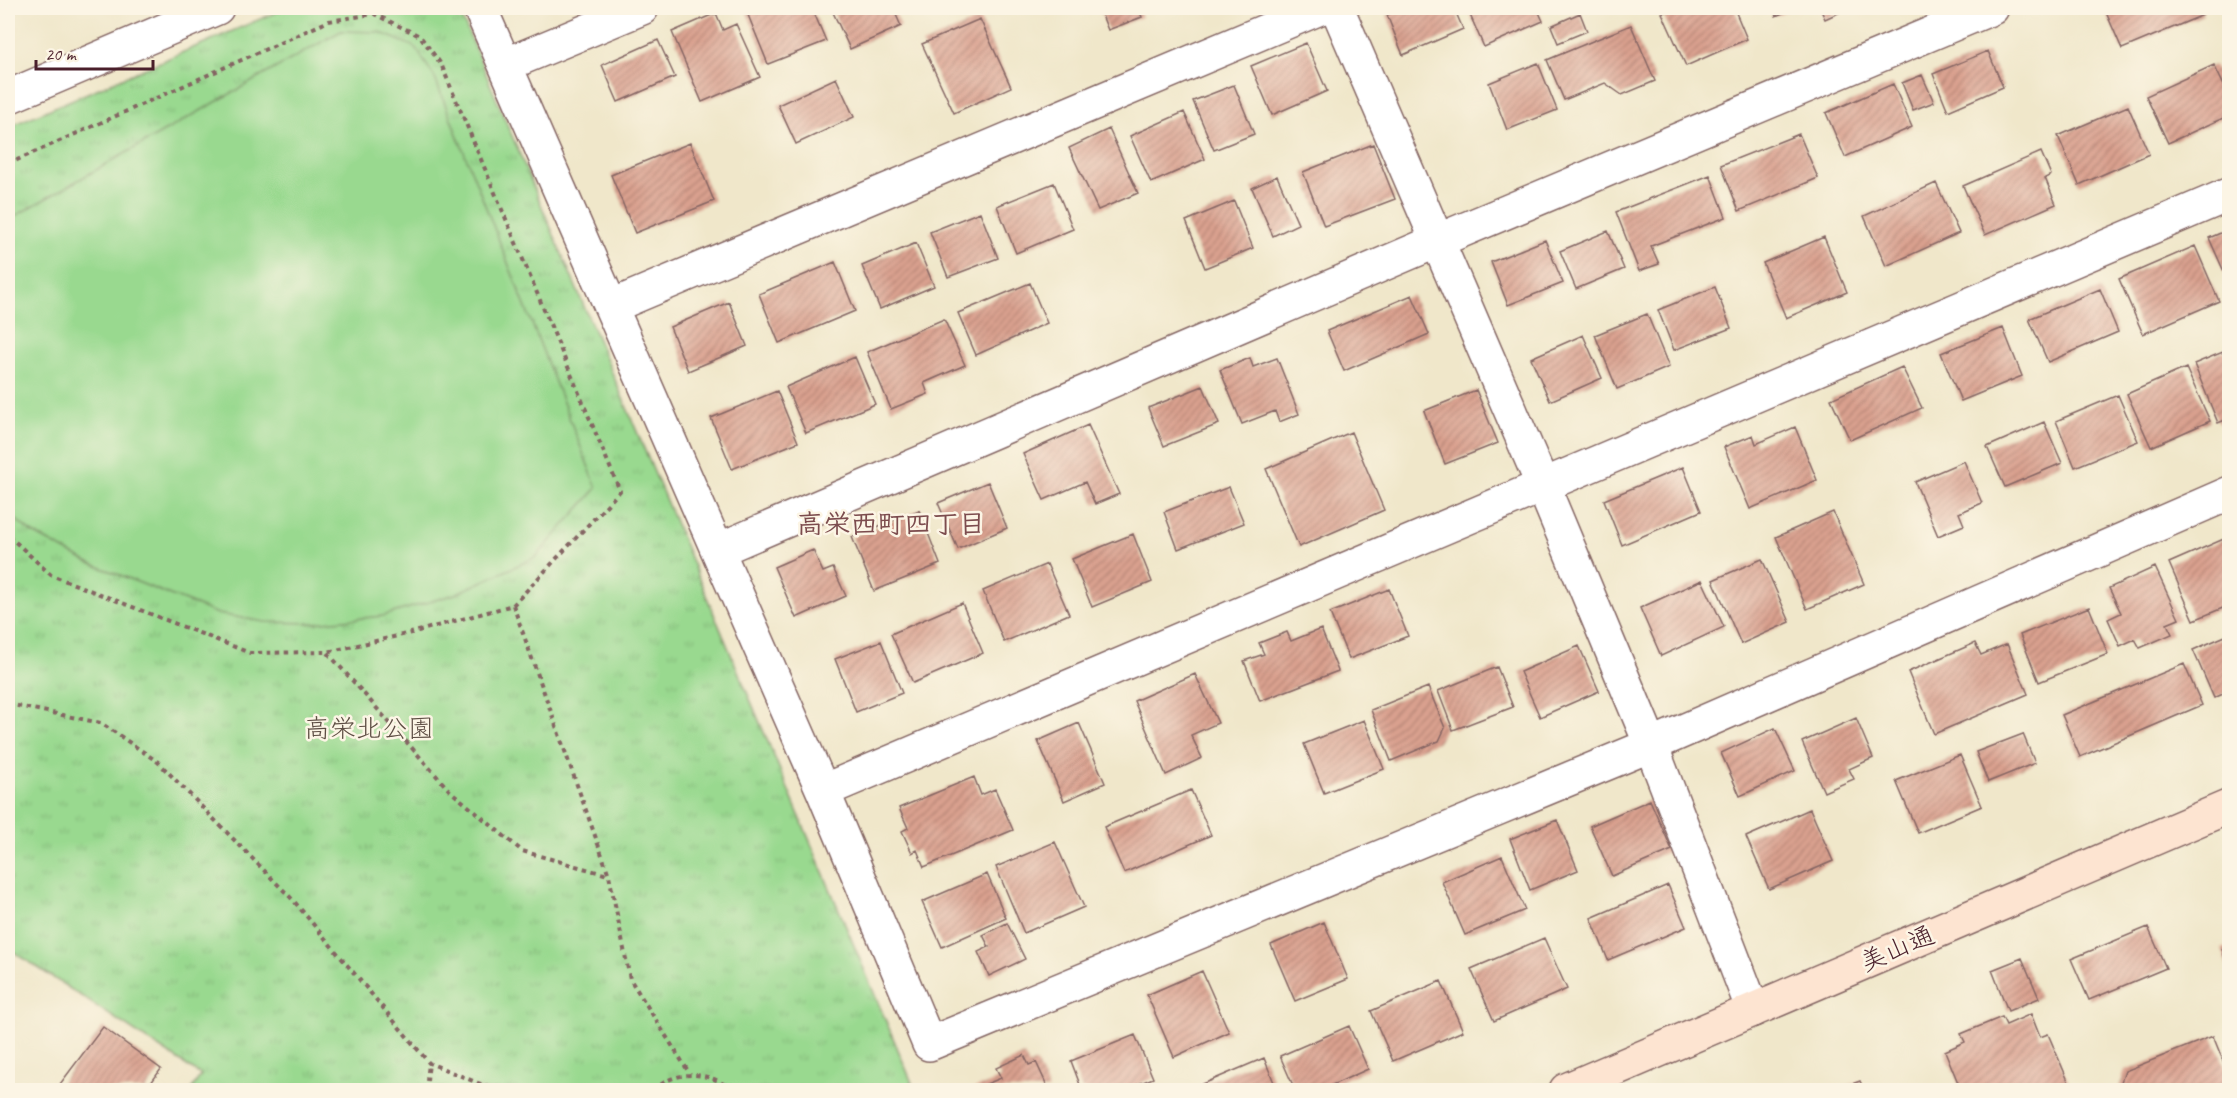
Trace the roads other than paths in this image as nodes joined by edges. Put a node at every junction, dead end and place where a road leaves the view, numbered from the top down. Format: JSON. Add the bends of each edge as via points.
{"nodes":[{"id":1,"x":217,"y":8,"type":"edge"},
{"id":2,"x":480,"y":8,"type":"edge"},
{"id":3,"x":642,"y":8,"type":"edge"},
{"id":4,"x":1320,"y":8,"type":"edge"},
{"id":5,"x":1337,"y":8,"type":"edge"},
{"id":6,"x":1992,"y":8,"type":"edge"},
{"id":7,"x":505,"y":65,"type":"junction"},
{"id":8,"x":8,"y":97,"type":"edge"},
{"id":9,"x":2229,"y":194,"type":"edge"},
{"id":10,"x":1437,"y":241,"type":"junction"},
{"id":11,"x":612,"y":306,"type":"junction"},
{"id":12,"x":1543,"y":486,"type":"junction"},
{"id":13,"x":2229,"y":493,"type":"edge"},
{"id":14,"x":718,"y":550,"type":"junction"},
{"id":15,"x":1651,"y":746,"type":"junction"},
{"id":16,"x":823,"y":791,"type":"junction"},
{"id":17,"x":2229,"y":806,"type":"edge"},
{"id":18,"x":1753,"y":1010,"type":"junction"},
{"id":19,"x":1566,"y":1090,"type":"edge"}],
"edges":[{"from":1,"to":8,"type":"street"},
{"from":2,"to":7,"type":"street"},
{"from":3,"to":7,"type":"street"},
{"from":4,"to":11,"type":"street"},
{"from":5,"to":10,"type":"street"},
{"from":6,"to":10,"type":"street"},
{"from":7,"to":11,"type":"street"},
{"from":9,"to":12,"type":"street"},
{"from":10,"to":12,"type":"street"},
{"from":10,"to":14,"type":"street"},
{"from":11,"to":14,"type":"street"},
{"from":12,"to":15,"type":"street"},
{"from":12,"to":16,"type":"street"},
{"from":13,"to":15,"type":"street"},
{"from":14,"to":16,"type":"street"},
{"from":15,"to":16,"type":"street","via":[[929,1044]]},
{"from":15,"to":18,"type":"street"},
{"from":17,"to":18,"type":"street","name":"美山通"},
{"from":18,"to":19,"type":"street","name":"美山通"}]}
